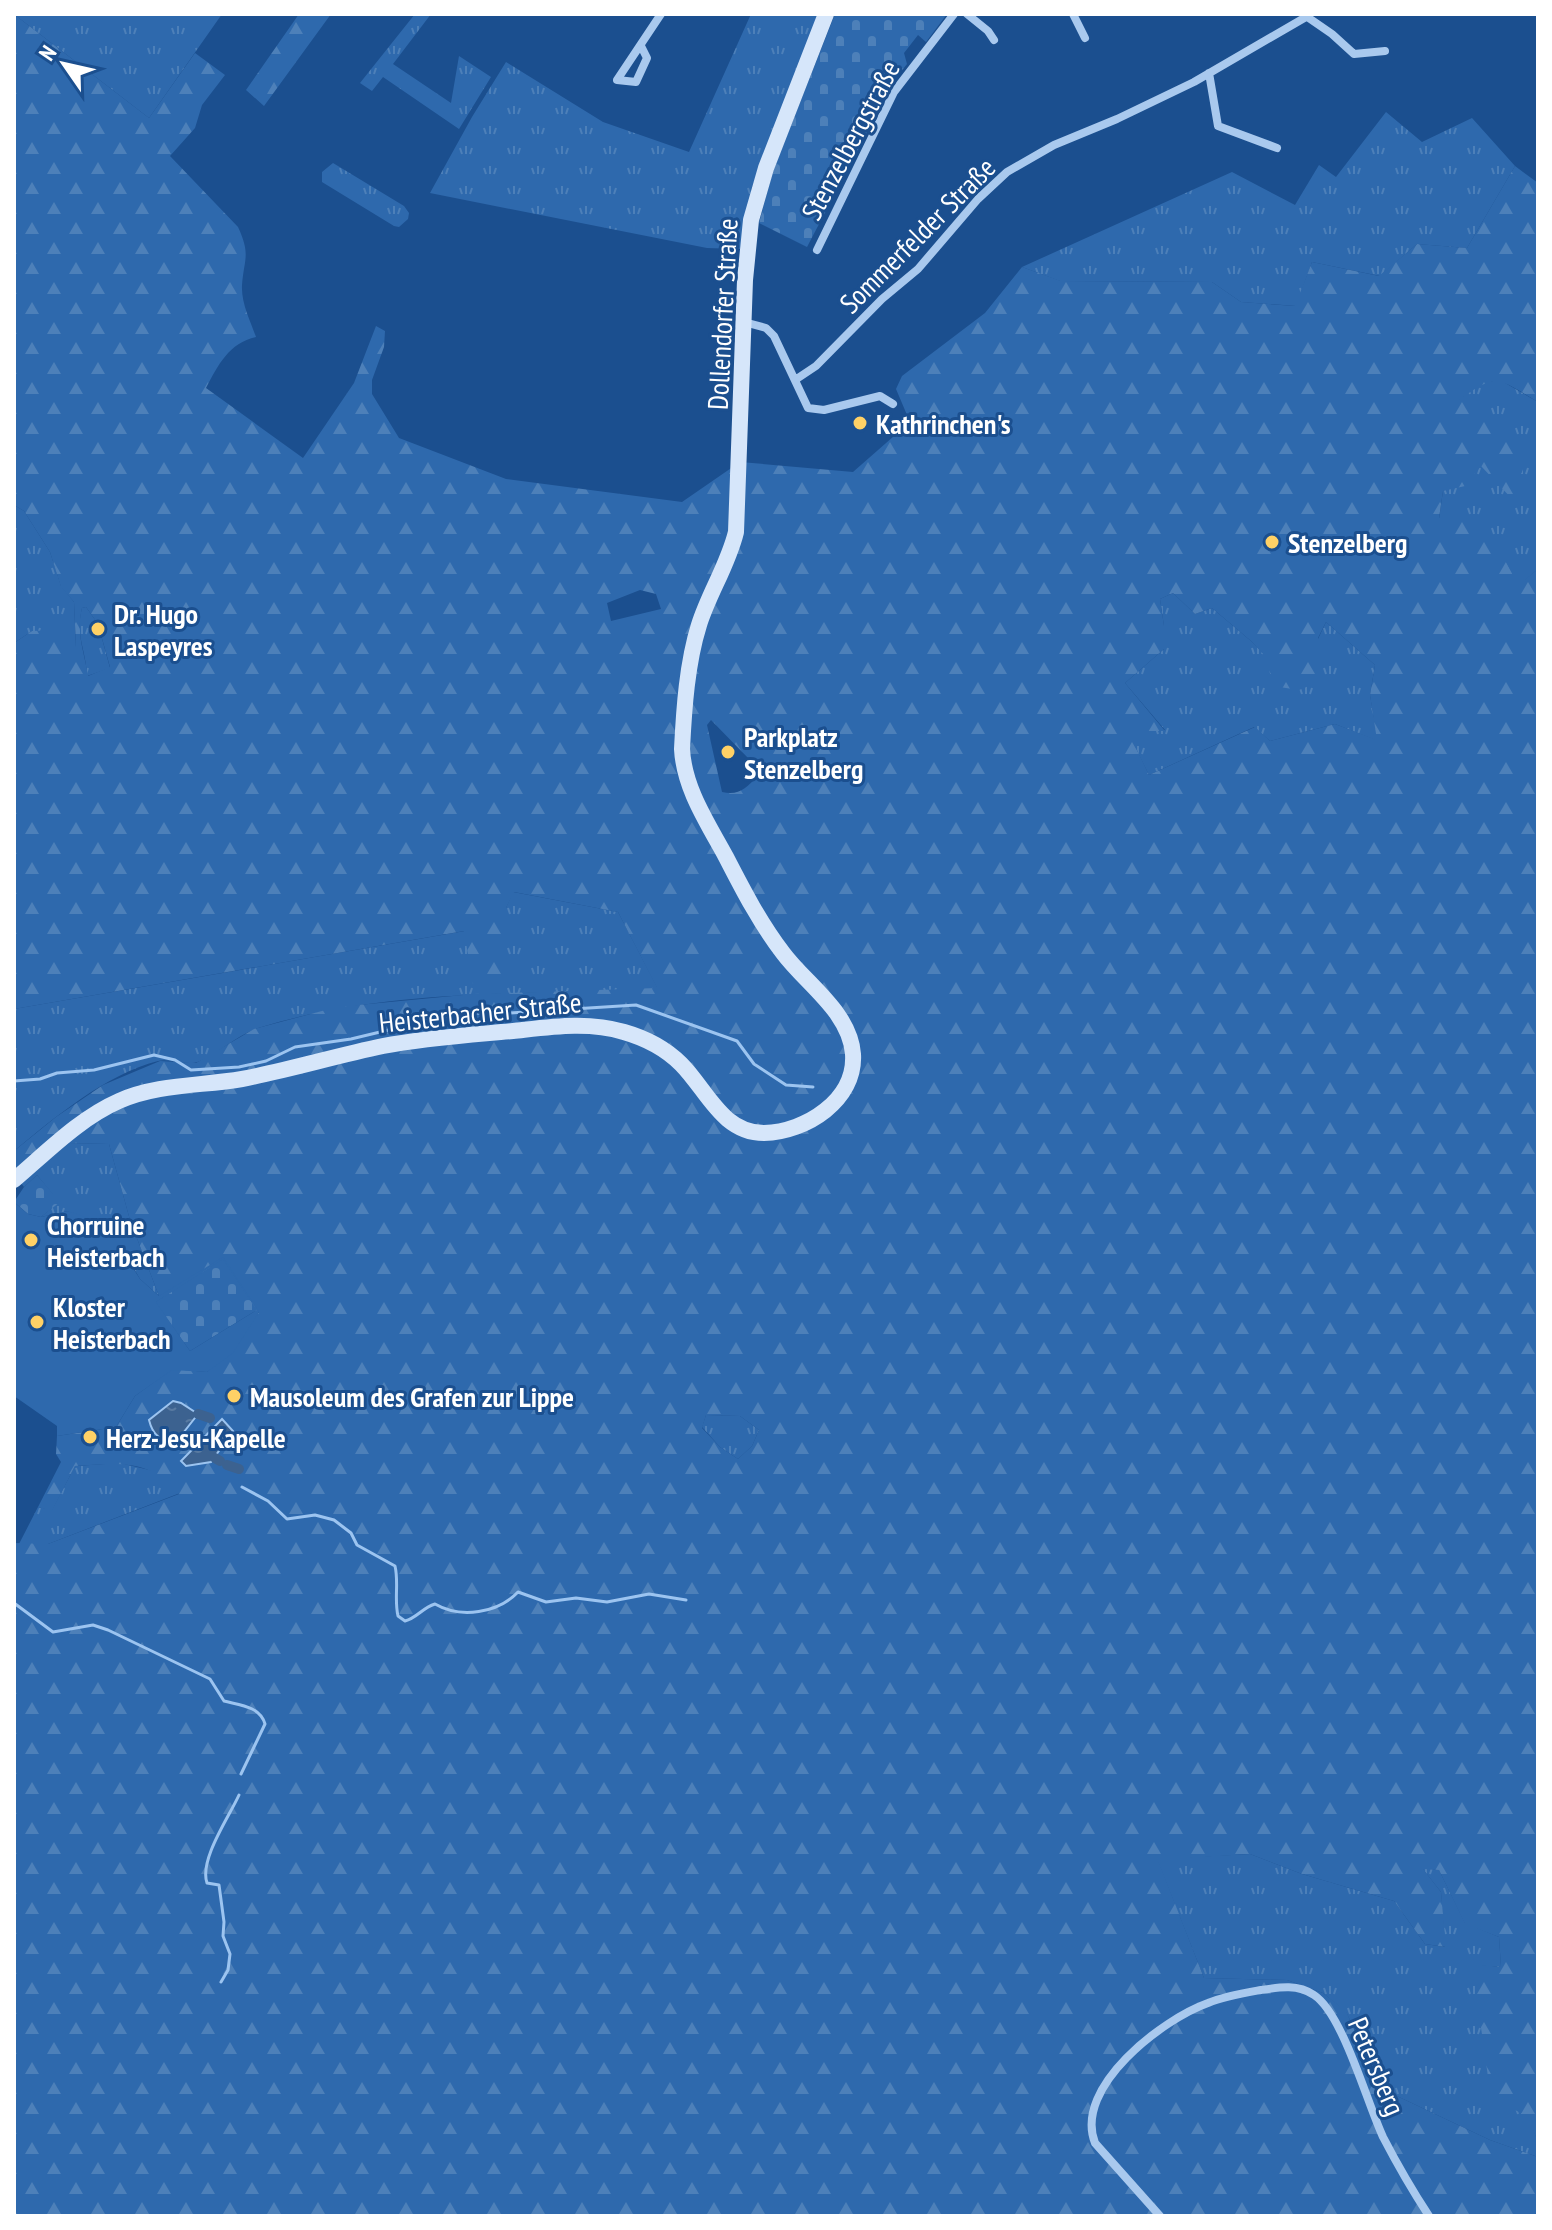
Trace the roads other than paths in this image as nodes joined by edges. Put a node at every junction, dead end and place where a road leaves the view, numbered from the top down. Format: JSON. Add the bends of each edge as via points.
{"nodes":[{"id":1,"x":661,"y":14,"type":"edge"},
{"id":2,"x":826,"y":14,"type":"edge"},
{"id":3,"x":954,"y":14,"type":"edge"},
{"id":4,"x":967,"y":14,"type":"edge"},
{"id":5,"x":1073,"y":14,"type":"edge"},
{"id":6,"x":1304,"y":15,"type":"edge"},
{"id":7,"x":1085,"y":38,"type":"dead end"},
{"id":8,"x":994,"y":40,"type":"dead end"},
{"id":9,"x":641,"y":46,"type":"junction"},
{"id":10,"x":1385,"y":51,"type":"dead end"},
{"id":11,"x":1209,"y":73,"type":"junction"},
{"id":12,"x":1277,"y":148,"type":"dead end"},
{"id":13,"x":817,"y":250,"type":"dead end"},
{"id":14,"x":744,"y":322,"type":"junction"},
{"id":15,"x":795,"y":380,"type":"junction"},
{"id":16,"x":893,"y":404,"type":"dead end"},
{"id":17,"x":739,"y":487,"type":"joint"},
{"id":18,"x":14,"y":1180,"type":"edge"},
{"id":19,"x":1160,"y":2216,"type":"edge"},
{"id":20,"x":1429,"y":2216,"type":"edge"}],
"edges":[{"from":1,"to":9,"type":"street"},
{"from":2,"to":14,"type":"main road","name":"Dollendorfer Straße","via":[[756,197]]},
{"from":3,"to":13,"type":"street","name":"Stenzelbergstraße","via":[[894,92]]},
{"from":4,"to":8,"type":"street"},
{"from":5,"to":7,"type":"street"},
{"from":6,"to":10,"type":"street","via":[[1354,54]]},
{"from":6,"to":11,"type":"street","name":"Sommerfelder Straße"},
{"from":9,"to":9,"type":"street","via":[[625,69],[617,80],[636,82],[647,58]]},
{"from":11,"to":12,"type":"street","via":[[1218,126]]},
{"from":11,"to":15,"type":"street","name":"Sommerfelder Straße","via":[[1007,172],[918,269]]},
{"from":14,"to":15,"type":"street","via":[[774,336]]},
{"from":14,"to":17,"type":"main road","name":"Dollendorfer Straße"},
{"from":15,"to":16,"type":"street","via":[[812,409],[880,396]]},
{"from":17,"to":18,"type":"main road","name":"Heisterbacher Straße","via":[[732,548],[695,641],[683,763],[691,790],[757,916],[845,1027],[853,1052],[851,1073],[831,1106],[782,1130],[741,1128],[656,1046],[610,1029],[568,1026],[386,1046],[243,1079],[145,1092],[95,1114]]},
{"from":19,"to":20,"type":"street","name":"Petersberg","via":[[1095,2143],[1090,2121],[1102,2091],[1142,2041],[1173,2020],[1208,2003],[1291,1987],[1312,1994],[1328,2010],[1382,2134]]}]}
